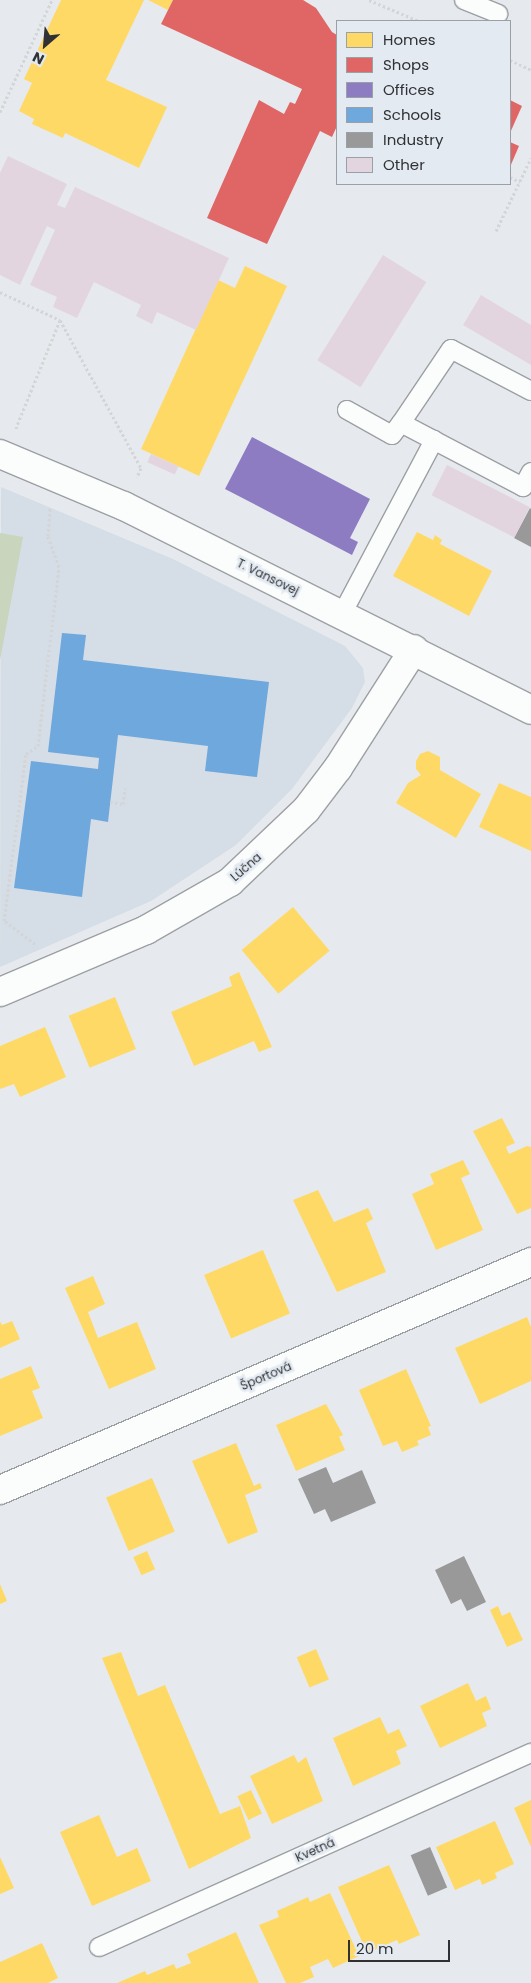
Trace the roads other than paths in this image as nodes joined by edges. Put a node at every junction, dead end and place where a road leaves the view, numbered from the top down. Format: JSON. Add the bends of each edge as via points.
{"nodes":[{"id":1,"x":464,"y":0,"type":"edge"},
{"id":2,"x":498,"y":14,"type":"dead end"},
{"id":3,"x":531,"y":391,"type":"edge"},
{"id":4,"x":347,"y":410,"type":"dead end"},
{"id":5,"x":401,"y":423,"type":"junction"},
{"id":6,"x":434,"y":440,"type":"junction"},
{"id":7,"x":6,"y":445,"type":"edge"},
{"id":8,"x":531,"y":472,"type":"edge"},
{"id":9,"x":342,"y":614,"type":"junction"},
{"id":10,"x":414,"y":649,"type":"junction"},
{"id":11,"x":531,"y":710,"type":"edge"},
{"id":12,"x":0,"y":992,"type":"edge"},
{"id":13,"x":531,"y":1262,"type":"edge"},
{"id":14,"x":0,"y":1490,"type":"edge"},
{"id":15,"x":531,"y":1753,"type":"edge"},
{"id":16,"x":99,"y":1947,"type":"dead end"}],
"edges":[{"from":1,"to":2,"type":"lane"},
{"from":3,"to":5,"type":"lane","via":[[451,349]]},
{"from":4,"to":5,"type":"lane","via":[[392,435]]},
{"from":5,"to":6,"type":"lane"},
{"from":6,"to":8,"type":"lane","via":[[523,487]]},
{"from":6,"to":9,"type":"lane"},
{"from":7,"to":9,"type":"street","name":"T. Vansovej"},
{"from":9,"to":10,"type":"street","name":"T. Vansovej"},
{"from":10,"to":11,"type":"street","name":"T. Vansovej"},
{"from":10,"to":12,"type":"street","name":"Lúčna","via":[[306,810],[230,882],[146,930]]},
{"from":13,"to":14,"type":"street","name":"Športová"},
{"from":15,"to":16,"type":"lane","name":"Kvetná"}]}
